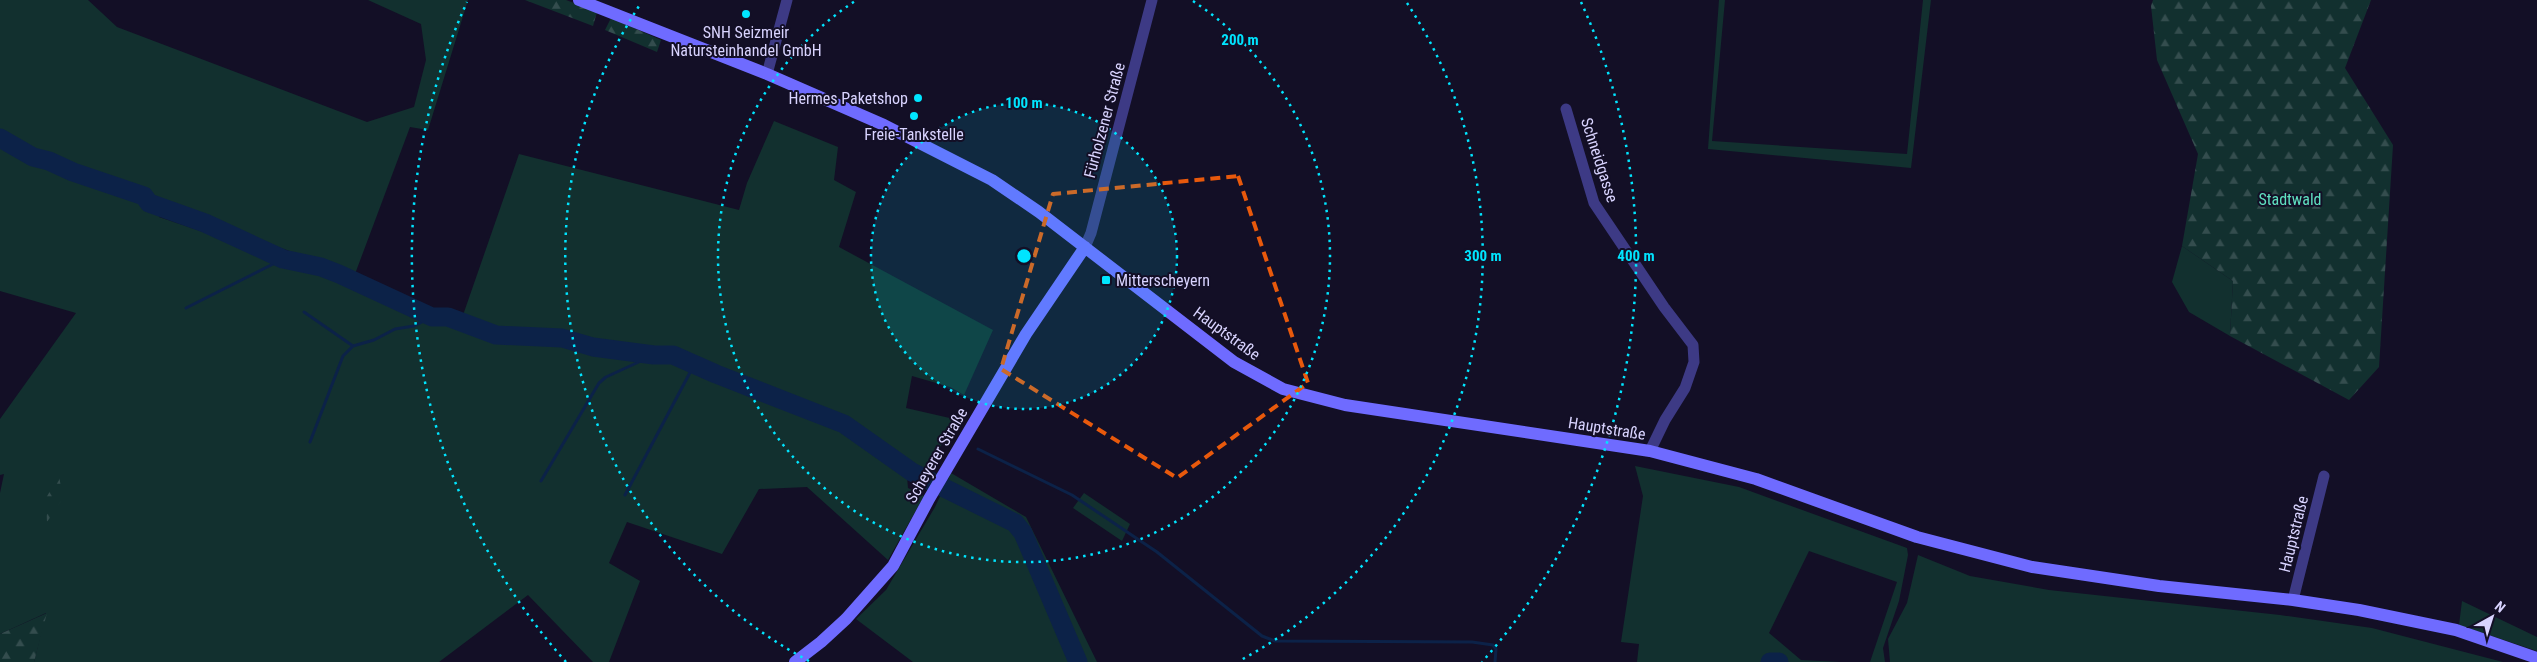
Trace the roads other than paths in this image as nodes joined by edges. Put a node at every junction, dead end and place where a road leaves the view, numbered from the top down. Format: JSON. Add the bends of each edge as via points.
{"nodes":[{"id":1,"x":579,"y":0,"type":"edge"},
{"id":2,"x":788,"y":0,"type":"edge"},
{"id":3,"x":1152,"y":0,"type":"edge"},
{"id":4,"x":766,"y":74,"type":"junction"},
{"id":5,"x":1566,"y":109,"type":"dead end"},
{"id":6,"x":1085,"y":247,"type":"junction"},
{"id":7,"x":1650,"y":451,"type":"junction"},
{"id":8,"x":2324,"y":476,"type":"dead end"},
{"id":9,"x":2293,"y":600,"type":"junction"},
{"id":10,"x":2537,"y":658,"type":"edge"},
{"id":11,"x":795,"y":662,"type":"edge"}],
"edges":[{"from":1,"to":4,"type":"main road","name":"Hauptstraße"},
{"from":2,"to":4,"type":"street"},
{"from":3,"to":6,"type":"street","name":"Fürholzener Straße"},
{"from":4,"to":6,"type":"main road","name":"Hauptstraße","via":[[884,124],[992,180]]},
{"from":5,"to":7,"type":"street","name":"Schneidgasse","via":[[1594,203],[1693,345],[1694,362],[1686,388]]},
{"from":6,"to":7,"type":"main road","name":"Hauptstraße","via":[[1234,362],[1283,389],[1345,406]]},
{"from":6,"to":11,"type":"main road","name":"Scheyerer Straße","via":[[1026,334],[893,566],[840,625]]},
{"from":7,"to":9,"type":"main road","name":"Hauptstraße","via":[[1756,480],[1917,537],[2032,567],[2159,586]]},
{"from":8,"to":9,"type":"street","name":"Hauptstraße"},
{"from":9,"to":10,"type":"main road","name":"Hauptstraße","via":[[2456,630]]}]}
